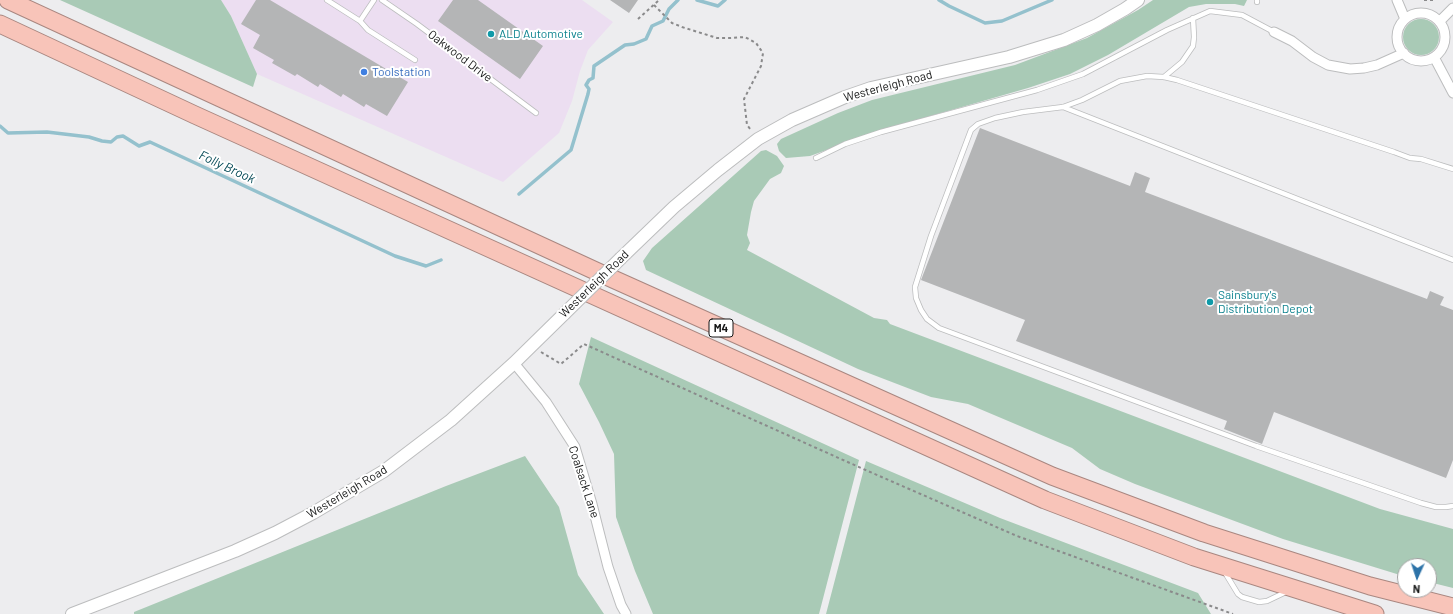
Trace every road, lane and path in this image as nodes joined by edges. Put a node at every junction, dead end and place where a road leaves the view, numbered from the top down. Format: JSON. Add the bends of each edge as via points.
{"nodes":[{"id":1,"x":8,"y":0,"type":"edge"},
{"id":2,"x":327,"y":0,"type":"edge"},
{"id":3,"x":374,"y":0,"type":"edge"},
{"id":4,"x":382,"y":0,"type":"edge"},
{"id":5,"x":658,"y":0,"type":"edge"},
{"id":6,"x":1138,"y":0,"type":"edge"},
{"id":7,"x":1398,"y":0,"type":"edge"},
{"id":8,"x":1424,"y":0,"type":"edge"},
{"id":9,"x":1436,"y":0,"type":"edge"},
{"id":10,"x":654,"y":4,"type":"junction"},
{"id":11,"x":1453,"y":8,"type":"edge"},
{"id":12,"x":1193,"y":18,"type":"junction"},
{"id":13,"x":638,"y":19,"type":"dead end"},
{"id":14,"x":1404,"y":19,"type":"junction"},
{"id":15,"x":360,"y":20,"type":"junction"},
{"id":16,"x":1440,"y":21,"type":"junction"},
{"id":17,"x":0,"y":24,"type":"edge"},
{"id":18,"x":1274,"y":32,"type":"joint"},
{"id":19,"x":1404,"y":53,"type":"junction"},
{"id":20,"x":1434,"y":57,"type":"junction"},
{"id":21,"x":415,"y":60,"type":"dead end"},
{"id":22,"x":1164,"y":77,"type":"junction"},
{"id":23,"x":1453,"y":93,"type":"edge"},
{"id":24,"x":1063,"y":107,"type":"junction"},
{"id":25,"x":536,"y":112,"type":"dead end"},
{"id":26,"x":758,"y":139,"type":"junction"},
{"id":27,"x":816,"y":158,"type":"dead end"},
{"id":28,"x":1453,"y":169,"type":"edge"},
{"id":29,"x":1453,"y":260,"type":"edge"},
{"id":30,"x":532,"y":346,"type":"junction"},
{"id":31,"x":514,"y":363,"type":"junction"},
{"id":32,"x":1453,"y":506,"type":"edge"},
{"id":33,"x":1220,"y":566,"type":"junction"},
{"id":34,"x":1293,"y":589,"type":"junction"},
{"id":35,"x":1453,"y":607,"type":"edge"},
{"id":36,"x":72,"y":614,"type":"edge"},
{"id":37,"x":626,"y":614,"type":"edge"},
{"id":38,"x":1233,"y":614,"type":"edge"},
{"id":39,"x":1375,"y":614,"type":"edge"}],
"edges":[{"from":1,"to":35,"type":"highway","number":"M4","via":[[613,279],[1052,476],[1204,532],[1370,586]]},
{"from":2,"to":15,"type":"lane"},
{"from":3,"to":15,"type":"lane"},
{"from":4,"to":25,"type":"lane","name":"Oakwood Drive"},
{"from":5,"to":10,"type":"path"},
{"from":6,"to":26,"type":"street","name":"Westerleigh Road","via":[[1125,10],[1064,40],[1009,57],[858,92],[811,111]]},
{"from":7,"to":14,"type":"street"},
{"from":8,"to":9,"type":"path"},
{"from":10,"to":13,"type":"path"},
{"from":10,"to":26,"type":"path","via":[[671,22],[682,27],[717,38],[745,37],[756,43],[763,53],[761,66],[744,99],[747,125]]},
{"from":11,"to":16,"type":"street"},
{"from":12,"to":18,"type":"lane","via":[[1210,11],[1242,14]]},
{"from":12,"to":22,"type":"lane","via":[[1193,46],[1182,62]]},
{"from":12,"to":27,"type":"lane","via":[[1084,74],[1037,90],[887,130],[845,144]]},
{"from":14,"to":16,"type":"street","via":[[1417,13],[1428,14]]},
{"from":14,"to":19,"type":"street","via":[[1397,38]]},
{"from":15,"to":21,"type":"lane","via":[[368,30]]},
{"from":16,"to":20,"type":"street","via":[[1445,33],[1445,42]]},
{"from":17,"to":33,"type":"highway","number":"M4","via":[[1045,500]]},
{"from":18,"to":19,"type":"street","via":[[1328,65],[1350,69],[1377,65]]},
{"from":19,"to":20,"type":"street","via":[[1419,60]]},
{"from":20,"to":23,"type":"street"},
{"from":22,"to":24,"type":"lane","via":[[1148,76],[1120,81]]},
{"from":22,"to":28,"type":"lane","via":[[1410,158]]},
{"from":24,"to":29,"type":"lane"},
{"from":24,"to":32,"type":"lane","via":[[995,118],[978,124],[971,130],[931,236],[915,287],[920,310],[926,319],[939,328],[1256,446],[1421,503],[1436,507]]},
{"from":26,"to":30,"type":"street","name":"Westerleigh Road","bridge":true,"via":[[674,207]]},
{"from":30,"to":31,"type":"street","name":"Westerleigh Road"},
{"from":30,"to":38,"type":"path","via":[[561,364],[584,344],[1018,536]]},
{"from":31,"to":36,"type":"street","name":"Westerleigh Road","via":[[418,446],[384,471],[313,513],[235,551]]},
{"from":31,"to":37,"type":"street","name":"Coalsack Lane","via":[[546,402],[575,447],[608,568]]},
{"from":33,"to":34,"type":"highway","number":"M4"},
{"from":33,"to":34,"type":"lane","via":[[1242,597],[1263,602]]},
{"from":34,"to":39,"type":"highway","number":"M4"}]}
